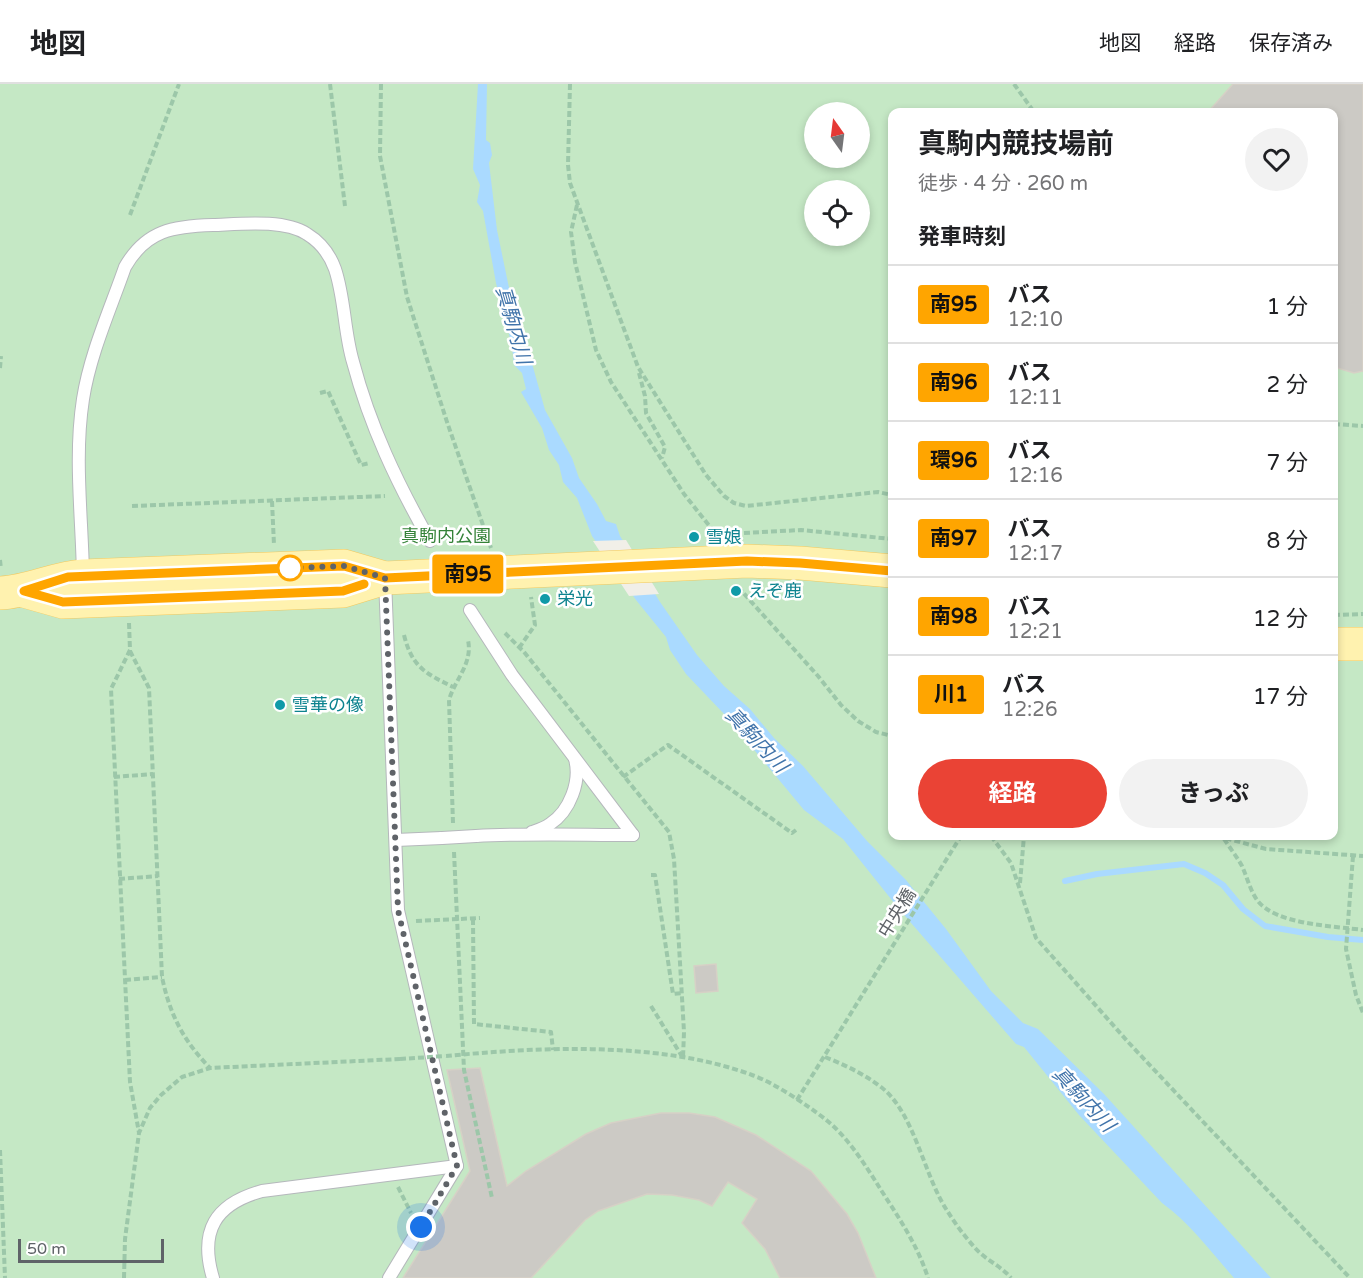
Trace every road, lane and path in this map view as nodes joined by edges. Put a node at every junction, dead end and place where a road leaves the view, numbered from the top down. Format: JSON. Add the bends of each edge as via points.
{"nodes":[{"id":1,"x":179,"y":84,"type":"edge"},
{"id":2,"x":330,"y":84,"type":"edge"},
{"id":3,"x":381,"y":84,"type":"edge"},
{"id":4,"x":570,"y":84,"type":"edge"},
{"id":5,"x":1014,"y":84,"type":"edge"},
{"id":6,"x":1031,"y":108,"type":"edge"},
{"id":7,"x":577,"y":204,"type":"junction"},
{"id":8,"x":345,"y":206,"type":"dead end"},
{"id":9,"x":130,"y":215,"type":"dead end"},
{"id":10,"x":1,"y":356,"type":"edge"},
{"id":11,"x":638,"y":367,"type":"junction"},
{"id":12,"x":0,"y":368,"type":"edge"},
{"id":13,"x":320,"y":393,"type":"dead end"},
{"id":14,"x":1338,"y":424,"type":"edge"},
{"id":15,"x":1363,"y":426,"type":"edge"},
{"id":16,"x":662,"y":459,"type":"junction"},
{"id":17,"x":370,"y":463,"type":"dead end"},
{"id":18,"x":888,"y":494,"type":"edge"},
{"id":19,"x":385,"y":496,"type":"dead end"},
{"id":20,"x":272,"y":501,"type":"junction"},
{"id":21,"x":132,"y":506,"type":"dead end"},
{"id":22,"x":740,"y":534,"type":"dead end"},
{"id":23,"x":888,"y":539,"type":"edge"},
{"id":24,"x":430,"y":541,"type":"dead end"},
{"id":25,"x":274,"y":542,"type":"dead end"},
{"id":26,"x":492,"y":551,"type":"dead end"},
{"id":27,"x":722,"y":552,"type":"junction"},
{"id":28,"x":0,"y":560,"type":"edge"},
{"id":29,"x":888,"y":571,"type":"edge"},
{"id":30,"x":82,"y":576,"type":"junction"},
{"id":31,"x":385,"y":578,"type":"junction"},
{"id":32,"x":8,"y":585,"type":"edge"},
{"id":33,"x":530,"y":585,"type":"junction"},
{"id":34,"x":470,"y":610,"type":"dead end"},
{"id":35,"x":1363,"y":614,"type":"edge"},
{"id":36,"x":1338,"y":615,"type":"edge"},
{"id":37,"x":129,"y":620,"type":"dead end"},
{"id":38,"x":405,"y":635,"type":"dead end"},
{"id":39,"x":1338,"y":644,"type":"edge"},
{"id":40,"x":1363,"y":644,"type":"edge"},
{"id":41,"x":519,"y":648,"type":"dead end"},
{"id":42,"x":130,"y":650,"type":"junction"},
{"id":43,"x":453,"y":687,"type":"dead end"},
{"id":44,"x":888,"y":735,"type":"edge"},
{"id":45,"x":574,"y":755,"type":"junction"},
{"id":46,"x":153,"y":774,"type":"junction"},
{"id":47,"x":114,"y":777,"type":"junction"},
{"id":48,"x":623,"y":777,"type":"dead end"},
{"id":49,"x":796,"y":830,"type":"dead end"},
{"id":50,"x":531,"y":833,"type":"junction"},
{"id":51,"x":396,"y":840,"type":"junction"},
{"id":52,"x":959,"y":840,"type":"edge"},
{"id":53,"x":994,"y":840,"type":"edge"},
{"id":54,"x":1024,"y":840,"type":"edge"},
{"id":55,"x":1225,"y":840,"type":"edge"},
{"id":56,"x":1228,"y":840,"type":"edge"},
{"id":57,"x":1353,"y":856,"type":"junction"},
{"id":58,"x":1363,"y":856,"type":"edge"},
{"id":59,"x":651,"y":875,"type":"dead end"},
{"id":60,"x":158,"y":876,"type":"junction"},
{"id":61,"x":119,"y":879,"type":"junction"},
{"id":62,"x":1020,"y":887,"type":"junction"},
{"id":63,"x":480,"y":918,"type":"dead end"},
{"id":64,"x":473,"y":919,"type":"junction"},
{"id":65,"x":412,"y":921,"type":"dead end"},
{"id":66,"x":1346,"y":930,"type":"junction"},
{"id":67,"x":1363,"y":930,"type":"edge"},
{"id":68,"x":162,"y":977,"type":"junction"},
{"id":69,"x":124,"y":980,"type":"junction"},
{"id":70,"x":682,"y":993,"type":"dead end"},
{"id":71,"x":651,"y":1006,"type":"dead end"},
{"id":72,"x":1363,"y":1013,"type":"edge"},
{"id":73,"x":462,"y":1024,"type":"dead end"},
{"id":74,"x":554,"y":1050,"type":"junction"},
{"id":75,"x":463,"y":1054,"type":"junction"},
{"id":76,"x":825,"y":1057,"type":"junction"},
{"id":77,"x":683,"y":1058,"type":"junction"},
{"id":78,"x":210,"y":1068,"type":"junction"},
{"id":79,"x":797,"y":1100,"type":"junction"},
{"id":80,"x":139,"y":1132,"type":"junction"},
{"id":81,"x":0,"y":1150,"type":"edge"},
{"id":82,"x":457,"y":1166,"type":"junction"},
{"id":83,"x":398,"y":1185,"type":"dead end"},
{"id":84,"x":492,"y":1198,"type":"dead end"},
{"id":85,"x":414,"y":1218,"type":"dead end"},
{"id":86,"x":5,"y":1278,"type":"edge"},
{"id":87,"x":124,"y":1278,"type":"edge"},
{"id":88,"x":213,"y":1278,"type":"edge"},
{"id":89,"x":389,"y":1278,"type":"edge"},
{"id":90,"x":928,"y":1278,"type":"edge"},
{"id":91,"x":1011,"y":1278,"type":"edge"},
{"id":92,"x":1350,"y":1278,"type":"edge"}],
"edges":[{"from":1,"to":9,"type":"path"},
{"from":2,"to":8,"type":"path"},
{"from":3,"to":26,"type":"path","via":[[380,156],[407,297]]},
{"from":4,"to":7,"type":"path","via":[[568,165]]},
{"from":5,"to":6,"type":"path"},
{"from":7,"to":11,"type":"path"},
{"from":7,"to":16,"type":"path","via":[[571,232],[596,350],[611,382]]},
{"from":10,"to":12,"type":"path"},
{"from":11,"to":16,"type":"path","via":[[646,413],[665,447]]},
{"from":11,"to":18,"type":"path","via":[[706,475],[734,503],[746,506]]},
{"from":13,"to":17,"type":"path","via":[[328,391],[361,465]]},
{"from":14,"to":15,"type":"path"},
{"from":16,"to":27,"type":"path"},
{"from":19,"to":20,"type":"path"},
{"from":20,"to":21,"type":"path"},
{"from":20,"to":25,"type":"path"},
{"from":22,"to":23,"type":"path","via":[[801,530]]},
{"from":24,"to":30,"type":"lane","via":[[376,433],[352,359],[335,270],[324,250],[306,233],[289,227],[182,226],[147,240],[133,253],[88,372],[79,457]]},
{"from":27,"to":29,"type":"main road","via":[[747,561]]},
{"from":27,"to":33,"type":"main road"},
{"from":27,"to":44,"type":"path","via":[[841,705],[858,722]]},
{"from":28,"to":32,"type":"path"},
{"from":30,"to":31,"type":"main road","via":[[344,566]]},
{"from":30,"to":32,"type":"main road"},
{"from":31,"to":32,"type":"main road","via":[[343,591],[63,602]]},
{"from":31,"to":33,"type":"main road"},
{"from":31,"to":51,"type":"lane"},
{"from":33,"to":41,"type":"path","via":[[535,625]]},
{"from":34,"to":45,"type":"lane","via":[[512,675]]},
{"from":35,"to":36,"type":"path"},
{"from":37,"to":42,"type":"path"},
{"from":38,"to":43,"type":"path","via":[[418,666]]},
{"from":39,"to":40,"type":"main road"},
{"from":42,"to":46,"type":"path","via":[[149,688]]},
{"from":42,"to":47,"type":"path","via":[[111,689]]},
{"from":45,"to":50,"type":"lane","via":[[574,791],[560,816]]},
{"from":45,"to":50,"type":"lane","via":[[633,835]]},
{"from":46,"to":47,"type":"path"},
{"from":46,"to":60,"type":"path"},
{"from":47,"to":61,"type":"path"},
{"from":48,"to":49,"type":"path","via":[[668,745],[792,833]]},
{"from":50,"to":51,"type":"lane","bridge":true},
{"from":51,"to":82,"type":"lane","via":[[401,924]]},
{"from":52,"to":76,"type":"path","name":"中央橋"},
{"from":53,"to":62,"type":"path","via":[[1011,863]]},
{"from":54,"to":62,"type":"path"},
{"from":55,"to":66,"type":"path","via":[[1265,908],[1316,926]]},
{"from":56,"to":57,"type":"path","via":[[1266,849]]},
{"from":57,"to":58,"type":"path"},
{"from":57,"to":66,"type":"path"},
{"from":59,"to":70,"type":"path","via":[[655,875],[673,994]]},
{"from":60,"to":61,"type":"path"},
{"from":60,"to":68,"type":"path"},
{"from":61,"to":69,"type":"path"},
{"from":62,"to":92,"type":"path","via":[[1036,938]]},
{"from":63,"to":64,"type":"path"},
{"from":64,"to":65,"type":"path"},
{"from":64,"to":74,"type":"path","via":[[474,1024],[551,1032]]},
{"from":66,"to":67,"type":"path"},
{"from":66,"to":72,"type":"path","via":[[1346,949]]},
{"from":68,"to":69,"type":"path"},
{"from":68,"to":78,"type":"path","via":[[180,1031]]},
{"from":69,"to":80,"type":"path","via":[[130,1082]]},
{"from":71,"to":77,"type":"path"},
{"from":73,"to":75,"type":"path"},
{"from":74,"to":75,"type":"path"},
{"from":74,"to":77,"type":"path","via":[[629,1051]]},
{"from":75,"to":78,"type":"path","bridge":true},
{"from":75,"to":84,"type":"path"},
{"from":76,"to":79,"type":"path","name":"中央橋"},
{"from":76,"to":91,"type":"path","via":[[883,1088],[892,1098],[948,1213],[977,1250]]},
{"from":77,"to":79,"type":"path","via":[[754,1075]]},
{"from":78,"to":80,"type":"path","via":[[182,1077],[161,1095]]},
{"from":79,"to":90,"type":"path","via":[[844,1138],[905,1228]]},
{"from":80,"to":87,"type":"path"},
{"from":81,"to":86,"type":"path"},
{"from":82,"to":88,"type":"lane","via":[[244,1196],[232,1202],[214,1223],[207,1250]]},
{"from":82,"to":89,"type":"lane"},
{"from":83,"to":85,"type":"path"}]}
